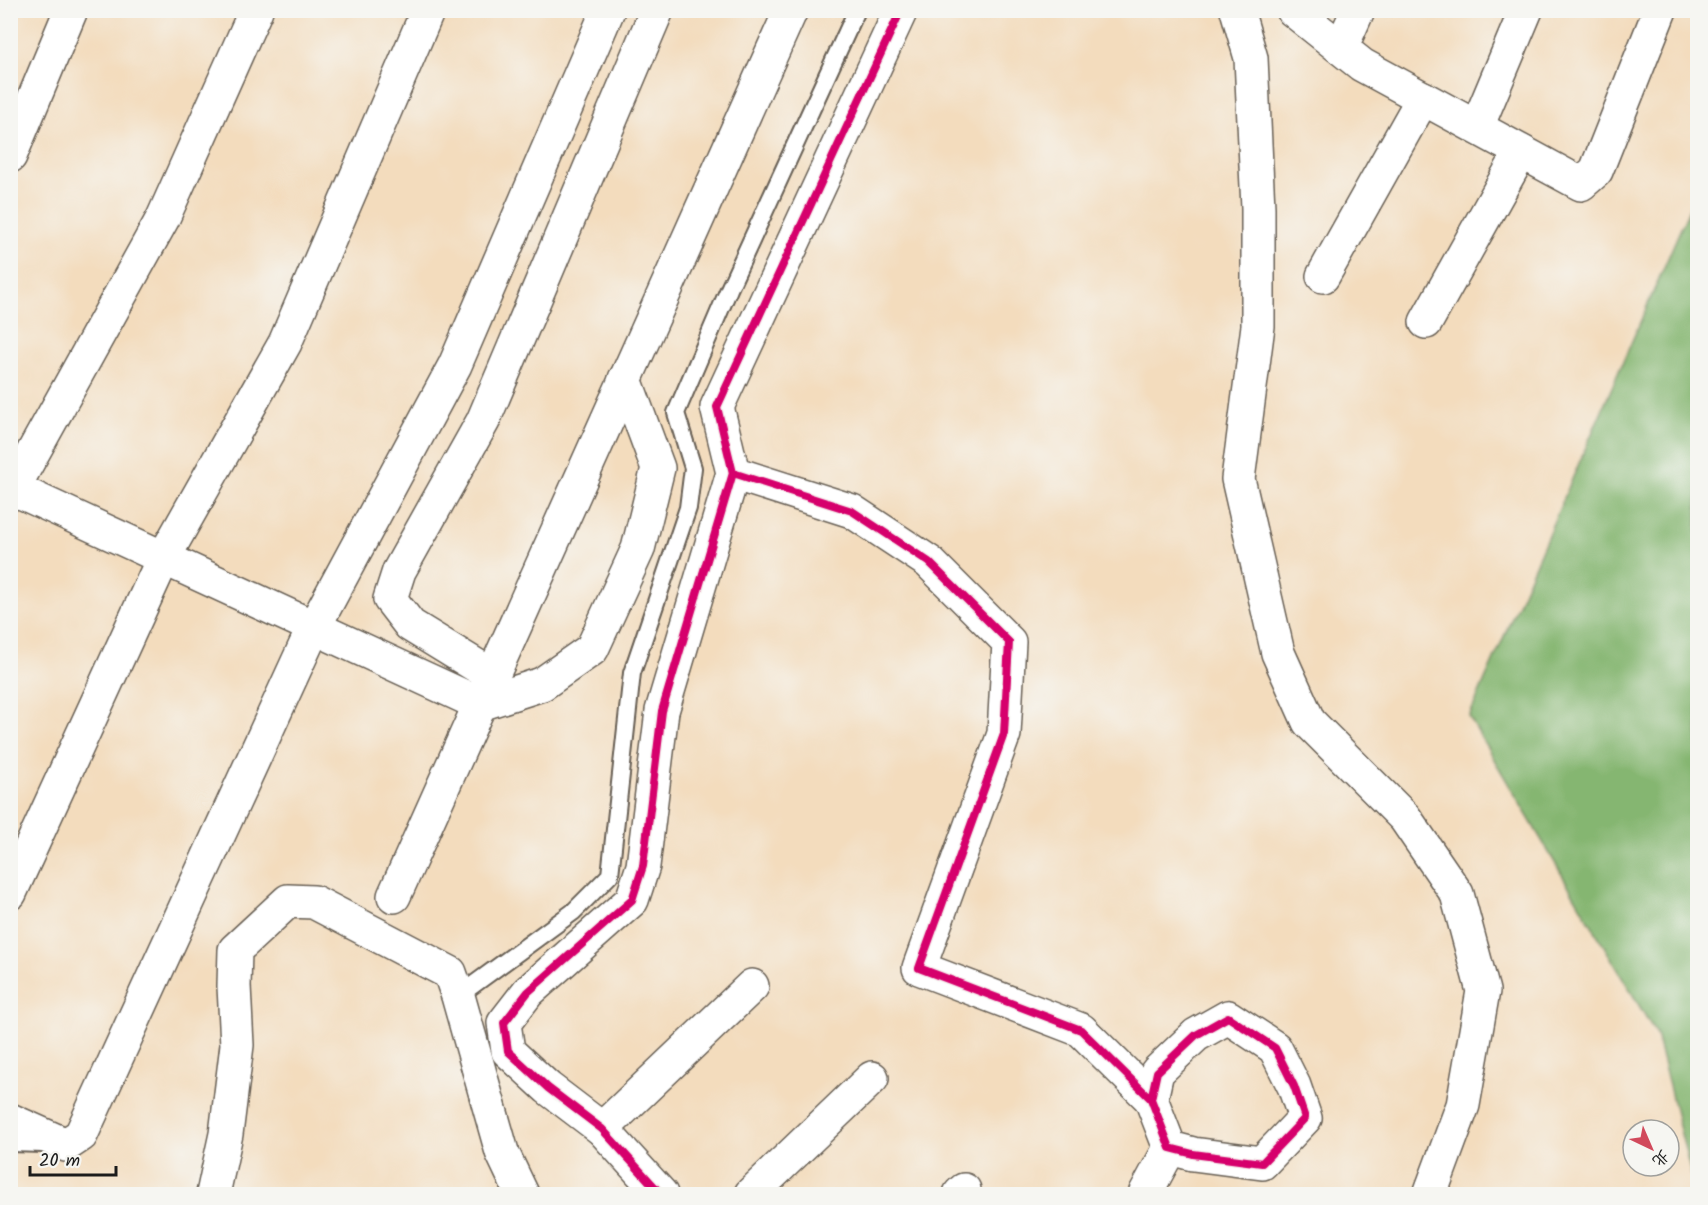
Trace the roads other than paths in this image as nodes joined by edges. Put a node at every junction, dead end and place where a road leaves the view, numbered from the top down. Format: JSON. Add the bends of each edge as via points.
{"nodes":[{"id":1,"x":71,"y":10,"type":"edge"},
{"id":2,"x":256,"y":10,"type":"edge"},
{"id":3,"x":428,"y":10,"type":"edge"},
{"id":4,"x":608,"y":10,"type":"edge"},
{"id":5,"x":657,"y":10,"type":"edge"},
{"id":6,"x":791,"y":10,"type":"edge"},
{"id":7,"x":857,"y":10,"type":"edge"},
{"id":8,"x":901,"y":10,"type":"edge"},
{"id":9,"x":1237,"y":10,"type":"edge"},
{"id":10,"x":1293,"y":10,"type":"edge"},
{"id":11,"x":1358,"y":10,"type":"edge"},
{"id":12,"x":1527,"y":10,"type":"edge"},
{"id":13,"x":1660,"y":10,"type":"edge"},
{"id":14,"x":1341,"y":48,"type":"junction"},
{"id":15,"x":1423,"y":98,"type":"junction"},
{"id":16,"x":1477,"y":127,"type":"junction"},
{"id":17,"x":1521,"y":152,"type":"junction"},
{"id":18,"x":10,"y":156,"type":"edge"},
{"id":19,"x":1323,"y":276,"type":"dead end"},
{"id":20,"x":1426,"y":322,"type":"dead end"},
{"id":21,"x":626,"y":379,"type":"junction"},
{"id":22,"x":733,"y":473,"type":"junction"},
{"id":23,"x":11,"y":489,"type":"edge"},
{"id":24,"x":163,"y":558,"type":"junction"},
{"id":25,"x":314,"y":627,"type":"junction"},
{"id":26,"x":486,"y":690,"type":"junction"},
{"id":27,"x":10,"y":893,"type":"edge"},
{"id":28,"x":394,"y":896,"type":"dead end"},
{"id":29,"x":752,"y":986,"type":"dead end"},
{"id":30,"x":458,"y":996,"type":"junction"},
{"id":31,"x":872,"y":1078,"type":"dead end"},
{"id":32,"x":1151,"y":1099,"type":"junction"},
{"id":33,"x":10,"y":1120,"type":"edge"},
{"id":34,"x":602,"y":1129,"type":"junction"},
{"id":35,"x":10,"y":1143,"type":"edge"},
{"id":36,"x":66,"y":1145,"type":"junction"},
{"id":37,"x":1170,"y":1148,"type":"junction"},
{"id":38,"x":213,"y":1194,"type":"edge"},
{"id":39,"x":522,"y":1194,"type":"edge"},
{"id":40,"x":661,"y":1194,"type":"edge"},
{"id":41,"x":751,"y":1194,"type":"edge"},
{"id":42,"x":1144,"y":1194,"type":"edge"},
{"id":43,"x":1430,"y":1194,"type":"edge"}],
"edges":[{"from":1,"to":18,"type":"street"},
{"from":2,"to":23,"type":"street","via":[[163,218]]},
{"from":3,"to":24,"type":"street","via":[[285,343]]},
{"from":4,"to":25,"type":"street","via":[[455,366]]},
{"from":5,"to":26,"type":"street","via":[[483,421],[399,571],[390,599],[410,625]]},
{"from":6,"to":21,"type":"street"},
{"from":7,"to":30,"type":"lane","via":[[676,413],[693,468],[688,508],[632,673],[610,875],[573,912]]},
{"from":8,"to":22,"type":"street","via":[[717,406]]},
{"from":9,"to":43,"type":"street","via":[[1251,58],[1258,208],[1258,326],[1238,479],[1278,653],[1309,722],[1405,818],[1457,894],[1483,991],[1463,1105]]},
{"from":10,"to":14,"type":"street"},
{"from":11,"to":14,"type":"street"},
{"from":12,"to":16,"type":"street"},
{"from":13,"to":17,"type":"street","via":[[1596,171],[1581,184]]},
{"from":14,"to":15,"type":"street","via":[[1362,65]]},
{"from":15,"to":16,"type":"street"},
{"from":15,"to":19,"type":"street"},
{"from":16,"to":17,"type":"street"},
{"from":17,"to":20,"type":"street"},
{"from":21,"to":26,"type":"street"},
{"from":21,"to":26,"type":"street","via":[[658,468],[638,549],[592,649],[542,684]]},
{"from":22,"to":32,"type":"street","via":[[852,511],[929,562],[1009,642],[1004,734],[919,968],[1081,1030]]},
{"from":22,"to":34,"type":"street","via":[[662,711],[643,867],[632,900],[528,992],[504,1023],[508,1051]]},
{"from":23,"to":24,"type":"street"},
{"from":24,"to":25,"type":"street"},
{"from":24,"to":27,"type":"street"},
{"from":25,"to":26,"type":"street"},
{"from":25,"to":36,"type":"street","via":[[81,1135]]},
{"from":26,"to":28,"type":"street"},
{"from":29,"to":34,"type":"street"},
{"from":30,"to":38,"type":"street","via":[[450,973],[314,902],[288,901],[235,950],[237,1045],[226,1134]]},
{"from":30,"to":39,"type":"street","via":[[502,1152]]},
{"from":31,"to":41,"type":"street"},
{"from":32,"to":37,"type":"street"},
{"from":32,"to":37,"type":"street","via":[[1157,1072],[1196,1035],[1228,1017],[1275,1048],[1305,1118],[1262,1163]]},
{"from":33,"to":36,"type":"street"},
{"from":34,"to":40,"type":"street"},
{"from":35,"to":36,"type":"lane"},
{"from":37,"to":42,"type":"street"}]}
